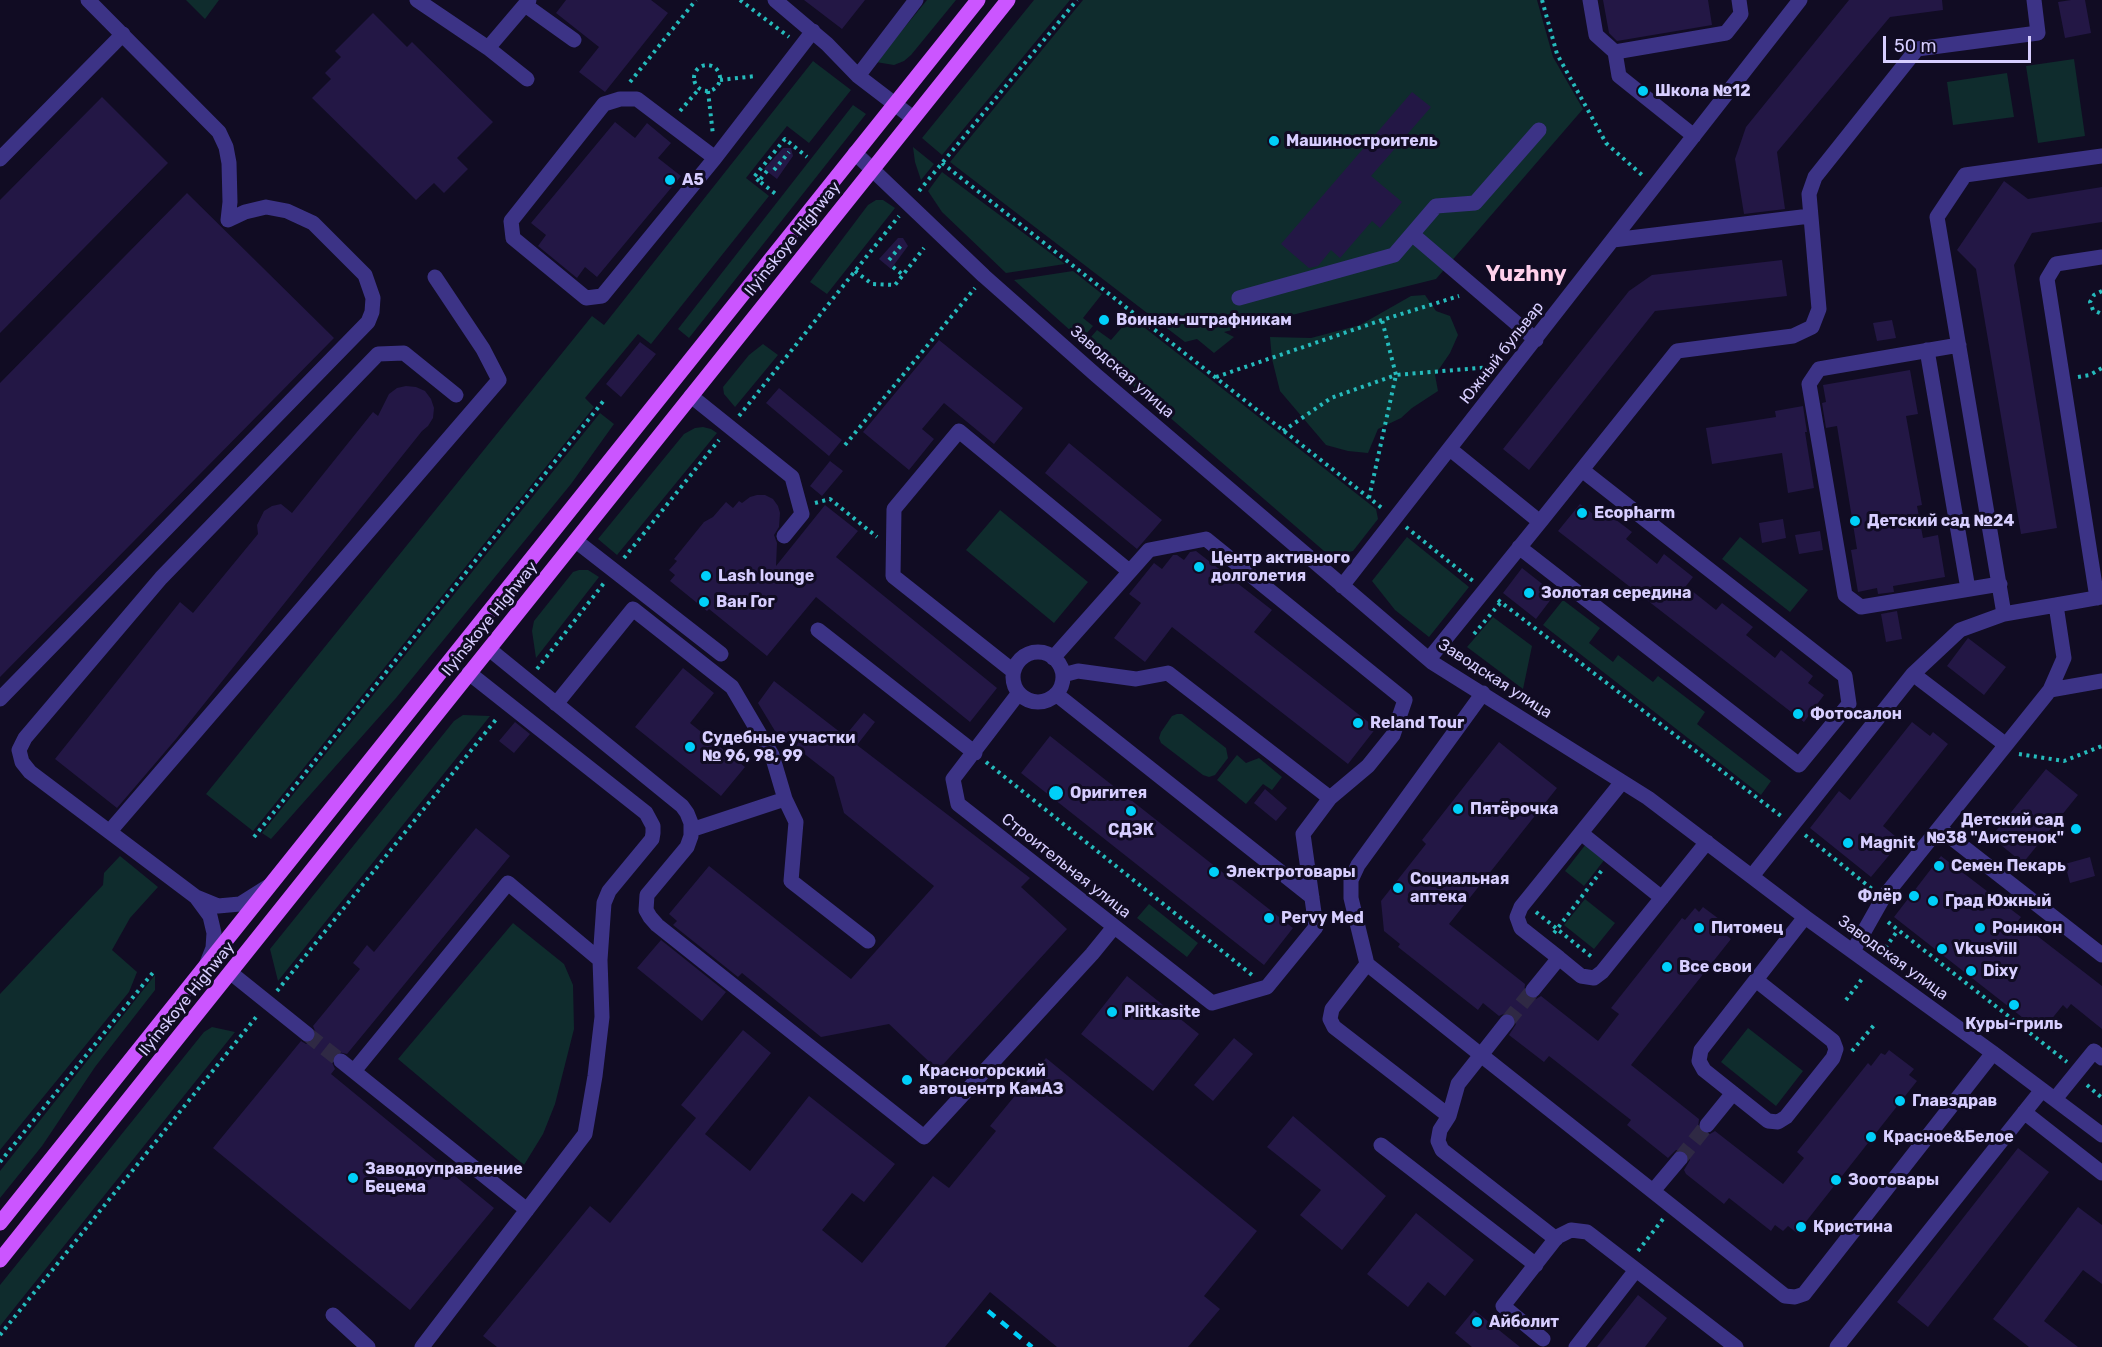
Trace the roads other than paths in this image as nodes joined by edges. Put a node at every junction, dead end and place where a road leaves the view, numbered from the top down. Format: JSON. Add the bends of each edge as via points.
{"nodes":[{"id":1,"x":88,"y":0,"type":"edge"},
{"id":2,"x":417,"y":0,"type":"edge"},
{"id":3,"x":916,"y":0,"type":"edge"},
{"id":4,"x":978,"y":0,"type":"edge"},
{"id":5,"x":1008,"y":0,"type":"edge"},
{"id":6,"x":1590,"y":0,"type":"edge"},
{"id":7,"x":1738,"y":0,"type":"edge"},
{"id":8,"x":1800,"y":0,"type":"edge"},
{"id":9,"x":2034,"y":0,"type":"edge"},
{"id":10,"x":780,"y":2,"type":"edge"},
{"id":11,"x":527,"y":3,"type":"edge"},
{"id":12,"x":813,"y":31,"type":"junction"},
{"id":13,"x":123,"y":34,"type":"junction"},
{"id":14,"x":574,"y":40,"type":"dead end"},
{"id":15,"x":488,"y":48,"type":"junction"},
{"id":16,"x":1615,"y":52,"type":"junction"},
{"id":17,"x":858,"y":76,"type":"junction"},
{"id":18,"x":527,"y":79,"type":"dead end"},
{"id":19,"x":894,"y":103,"type":"junction"},
{"id":20,"x":913,"y":118,"type":"junction"},
{"id":21,"x":1539,"y":130,"type":"dead end"},
{"id":22,"x":1694,"y":136,"type":"junction"},
{"id":23,"x":855,"y":153,"type":"junction"},
{"id":24,"x":2102,"y":156,"type":"edge"},
{"id":25,"x":715,"y":158,"type":"junction"},
{"id":26,"x":0,"y":159,"type":"edge"},
{"id":27,"x":872,"y":168,"type":"junction"},
{"id":28,"x":1810,"y":216,"type":"junction"},
{"id":29,"x":1412,"y":234,"type":"junction"},
{"id":30,"x":1613,"y":240,"type":"junction"},
{"id":31,"x":2102,"y":256,"type":"edge"},
{"id":32,"x":435,"y":277,"type":"dead end"},
{"id":33,"x":1239,"y":298,"type":"dead end"},
{"id":34,"x":1536,"y":340,"type":"junction"},
{"id":35,"x":1959,"y":345,"type":"junction"},
{"id":36,"x":1927,"y":350,"type":"junction"},
{"id":37,"x":456,"y":395,"type":"dead end"},
{"id":38,"x":691,"y":396,"type":"junction"},
{"id":39,"x":1450,"y":449,"type":"junction"},
{"id":40,"x":1582,"y":470,"type":"junction"},
{"id":41,"x":1540,"y":522,"type":"junction"},
{"id":42,"x":784,"y":536,"type":"dead end"},
{"id":43,"x":576,"y":541,"type":"junction"},
{"id":44,"x":1519,"y":547,"type":"junction"},
{"id":45,"x":1129,"y":571,"type":"junction"},
{"id":46,"x":2000,"y":584,"type":"junction"},
{"id":47,"x":1342,"y":586,"type":"junction"},
{"id":48,"x":1968,"y":589,"type":"junction"},
{"id":49,"x":2099,"y":597,"type":"edge"},
{"id":50,"x":2056,"y":605,"type":"junction"},
{"id":51,"x":2004,"y":614,"type":"junction"},
{"id":52,"x":818,"y":630,"type":"dead end"},
{"id":53,"x":489,"y":649,"type":"junction"},
{"id":54,"x":721,"y":654,"type":"dead end"},
{"id":55,"x":1053,"y":658,"type":"junction"},
{"id":56,"x":1429,"y":659,"type":"junction"},
{"id":57,"x":1013,"y":671,"type":"junction"},
{"id":58,"x":469,"y":673,"type":"junction"},
{"id":59,"x":1913,"y":674,"type":"junction"},
{"id":60,"x":1063,"y":675,"type":"junction"},
{"id":61,"x":2102,"y":681,"type":"edge"},
{"id":62,"x":2050,"y":690,"type":"junction"},
{"id":63,"x":1483,"y":693,"type":"junction"},
{"id":64,"x":1018,"y":694,"type":"junction"},
{"id":65,"x":1056,"y":694,"type":"junction"},
{"id":66,"x":0,"y":699,"type":"edge"},
{"id":67,"x":556,"y":704,"type":"junction"},
{"id":68,"x":2006,"y":745,"type":"junction"},
{"id":69,"x":975,"y":753,"type":"junction"},
{"id":70,"x":1622,"y":782,"type":"junction"},
{"id":71,"x":784,"y":798,"type":"junction"},
{"id":72,"x":1330,"y":798,"type":"junction"},
{"id":73,"x":1939,"y":828,"type":"junction"},
{"id":74,"x":691,"y":830,"type":"junction"},
{"id":75,"x":110,"y":831,"type":"junction"},
{"id":76,"x":1581,"y":833,"type":"junction"},
{"id":77,"x":1707,"y":842,"type":"junction"},
{"id":78,"x":279,"y":876,"type":"junction"},
{"id":79,"x":1752,"y":876,"type":"junction"},
{"id":80,"x":196,"y":897,"type":"junction"},
{"id":81,"x":1312,"y":897,"type":"junction"},
{"id":82,"x":1662,"y":898,"type":"junction"},
{"id":83,"x":1805,"y":917,"type":"junction"},
{"id":84,"x":1114,"y":927,"type":"junction"},
{"id":85,"x":868,"y":941,"type":"dead end"},
{"id":86,"x":1853,"y":951,"type":"junction"},
{"id":87,"x":2102,"y":955,"type":"edge"},
{"id":88,"x":1558,"y":958,"type":"junction"},
{"id":89,"x":600,"y":960,"type":"junction"},
{"id":90,"x":1367,"y":964,"type":"junction"},
{"id":91,"x":205,"y":969,"type":"junction"},
{"id":92,"x":231,"y":973,"type":"junction"},
{"id":93,"x":1756,"y":980,"type":"junction"},
{"id":94,"x":1533,"y":990,"type":"tunnel mouth"},
{"id":95,"x":1507,"y":1022,"type":"tunnel mouth"},
{"id":96,"x":307,"y":1034,"type":"tunnel mouth"},
{"id":97,"x":1993,"y":1053,"type":"junction"},
{"id":98,"x":1481,"y":1055,"type":"junction"},
{"id":99,"x":2102,"y":1058,"type":"edge"},
{"id":100,"x":342,"y":1061,"type":"tunnel mouth"},
{"id":101,"x":354,"y":1071,"type":"junction"},
{"id":102,"x":2042,"y":1090,"type":"junction"},
{"id":103,"x":1733,"y":1093,"type":"junction"},
{"id":104,"x":2055,"y":1099,"type":"junction"},
{"id":105,"x":2024,"y":1112,"type":"junction"},
{"id":106,"x":1449,"y":1116,"type":"junction"},
{"id":107,"x":1707,"y":1125,"type":"tunnel mouth"},
{"id":108,"x":2102,"y":1135,"type":"edge"},
{"id":109,"x":1381,"y":1145,"type":"dead end"},
{"id":110,"x":1680,"y":1159,"type":"tunnel mouth"},
{"id":111,"x":2102,"y":1173,"type":"edge"},
{"id":112,"x":1653,"y":1191,"type":"junction"},
{"id":113,"x":527,"y":1210,"type":"junction"},
{"id":114,"x":0,"y":1224,"type":"edge"},
{"id":115,"x":1556,"y":1239,"type":"junction"},
{"id":116,"x":0,"y":1260,"type":"edge"},
{"id":117,"x":1536,"y":1264,"type":"junction"},
{"id":118,"x":1633,"y":1267,"type":"junction"},
{"id":119,"x":333,"y":1316,"type":"dead end"},
{"id":120,"x":1543,"y":1339,"type":"dead end"},
{"id":121,"x":1716,"y":1341,"type":"edge"},
{"id":122,"x":426,"y":1345,"type":"edge"},
{"id":123,"x":368,"y":1347,"type":"edge"},
{"id":124,"x":1576,"y":1347,"type":"edge"},
{"id":125,"x":1736,"y":1347,"type":"edge"},
{"id":126,"x":1837,"y":1347,"type":"edge"}],
"edges":[{"from":1,"to":13,"type":"street"},
{"from":2,"to":15,"type":"street"},
{"from":3,"to":17,"type":"street"},
{"from":4,"to":19,"type":"main road","name":"Ilyinskoye Highway"},
{"from":5,"to":20,"type":"main road","name":"Ilyinskoye Highway"},
{"from":6,"to":16,"type":"street","via":[[1596,35]]},
{"from":7,"to":16,"type":"street","via":[[1741,14],[1726,33]]},
{"from":8,"to":22,"type":"street","name":"Южный бульвар"},
{"from":9,"to":28,"type":"street","via":[[2038,33],[1917,49],[1815,177],[1809,194]]},
{"from":10,"to":12,"type":"street"},
{"from":11,"to":14,"type":"street"},
{"from":11,"to":15,"type":"street"},
{"from":12,"to":17,"type":"street"},
{"from":12,"to":25,"type":"street"},
{"from":13,"to":26,"type":"street"},
{"from":13,"to":66,"type":"street","via":[[219,132],[229,164],[228,220],[266,207],[314,223],[365,275],[373,298],[372,312],[368,322]]},
{"from":15,"to":18,"type":"street"},
{"from":16,"to":22,"type":"street","via":[[1619,76]]},
{"from":17,"to":19,"type":"street"},
{"from":19,"to":20,"type":"street"},
{"from":19,"to":23,"type":"main road","name":"Ilyinskoye Highway"},
{"from":20,"to":27,"type":"main road","name":"Ilyinskoye Highway"},
{"from":21,"to":29,"type":"street","via":[[1475,203],[1436,206]]},
{"from":22,"to":30,"type":"street","name":"Южный бульвар"},
{"from":23,"to":27,"type":"street","name":"Заводская улица"},
{"from":23,"to":78,"type":"main road","name":"Ilyinskoye Highway"},
{"from":24,"to":35,"type":"street","via":[[1965,175],[1937,217]]},
{"from":25,"to":25,"type":"street","via":[[602,296],[586,298],[513,238],[511,221],[604,104],[637,99]]},
{"from":27,"to":38,"type":"main road","name":"Ilyinskoye Highway"},
{"from":27,"to":47,"type":"street","name":"Заводская улица","via":[[984,276]]},
{"from":28,"to":30,"type":"street"},
{"from":28,"to":40,"type":"street","via":[[1819,309],[1812,327],[1793,336],[1677,351]]},
{"from":29,"to":33,"type":"street","via":[[1394,255]]},
{"from":29,"to":34,"type":"street"},
{"from":30,"to":34,"type":"street","name":"Южный бульвар"},
{"from":31,"to":49,"type":"street","via":[[2056,264],[2047,279]]},
{"from":32,"to":75,"type":"street","via":[[499,380]]},
{"from":34,"to":39,"type":"street","name":"Южный бульвар"},
{"from":35,"to":36,"type":"street"},
{"from":35,"to":46,"type":"street"},
{"from":36,"to":48,"type":"street"},
{"from":36,"to":48,"type":"street","via":[[1819,369],[1809,384],[1845,595],[1861,607]]},
{"from":37,"to":75,"type":"street","via":[[404,353],[378,354],[161,578],[25,738],[19,750],[30,772]]},
{"from":38,"to":42,"type":"street","via":[[792,477],[802,514]]},
{"from":38,"to":43,"type":"main road","name":"Ilyinskoye Highway"},
{"from":39,"to":41,"type":"street"},
{"from":39,"to":47,"type":"street","name":"Южный бульвар"},
{"from":40,"to":41,"type":"street"},
{"from":40,"to":44,"type":"street","via":[[1845,676],[1849,704],[1799,765]]},
{"from":41,"to":44,"type":"street"},
{"from":43,"to":53,"type":"main road","name":"Ilyinskoye Highway"},
{"from":43,"to":54,"type":"street"},
{"from":44,"to":56,"type":"street"},
{"from":45,"to":55,"type":"street"},
{"from":45,"to":57,"type":"street","via":[[959,430],[894,509],[893,576]]},
{"from":45,"to":72,"type":"street","via":[[1149,550],[1206,539],[1406,700],[1393,735],[1368,766]]},
{"from":46,"to":48,"type":"street"},
{"from":46,"to":51,"type":"street"},
{"from":47,"to":56,"type":"street","name":"Заводская улица"},
{"from":49,"to":50,"type":"street"},
{"from":50,"to":51,"type":"street"},
{"from":50,"to":62,"type":"street","via":[[2064,658]]},
{"from":51,"to":59,"type":"street","via":[[1960,630]]},
{"from":52,"to":69,"type":"street"},
{"from":53,"to":58,"type":"main road","name":"Ilyinskoye Highway"},
{"from":53,"to":67,"type":"street"},
{"from":55,"to":57,"type":"street","via":[[1044,653],[1028,654]]},
{"from":55,"to":60,"type":"street"},
{"from":56,"to":63,"type":"street","name":"Заводская улица"},
{"from":57,"to":64,"type":"street"},
{"from":58,"to":89,"type":"street","via":[[650,818],[651,839],[609,891],[604,903]]},
{"from":58,"to":92,"type":"main road","name":"Ilyinskoye Highway"},
{"from":59,"to":68,"type":"street"},
{"from":59,"to":79,"type":"street"},
{"from":60,"to":65,"type":"street"},
{"from":60,"to":72,"type":"street","via":[[1078,671],[1136,679],[1168,673]]},
{"from":61,"to":62,"type":"street"},
{"from":62,"to":68,"type":"street"},
{"from":63,"to":70,"type":"street","name":"Заводская улица"},
{"from":63,"to":90,"type":"street","via":[[1351,880],[1351,898]]},
{"from":64,"to":65,"type":"street","via":[[1040,702]]},
{"from":64,"to":69,"type":"street","name":"Строительная улица"},
{"from":65,"to":81,"type":"street"},
{"from":67,"to":71,"type":"street","via":[[633,609],[732,687],[772,755]]},
{"from":67,"to":74,"type":"street","via":[[682,806]]},
{"from":68,"to":73,"type":"street"},
{"from":69,"to":84,"type":"street","name":"Строительная улица","via":[[953,779],[958,804]]},
{"from":70,"to":76,"type":"street"},
{"from":70,"to":77,"type":"street","name":"Заводская улица"},
{"from":71,"to":74,"type":"street"},
{"from":71,"to":85,"type":"street","via":[[796,822],[791,880]]},
{"from":72,"to":81,"type":"street","via":[[1303,834]]},
{"from":73,"to":86,"type":"street","via":[[1883,898]]},
{"from":73,"to":87,"type":"street"},
{"from":74,"to":84,"type":"street","via":[[687,847],[647,895],[646,910],[650,917],[924,1137]]},
{"from":75,"to":80,"type":"street"},
{"from":76,"to":82,"type":"street"},
{"from":76,"to":88,"type":"street","via":[[1517,917],[1521,928]]},
{"from":77,"to":79,"type":"street","name":"Заводская улица"},
{"from":77,"to":82,"type":"street"},
{"from":78,"to":80,"type":"street","via":[[240,904],[218,906]]},
{"from":78,"to":91,"type":"main road","name":"Ilyinskoye Highway"},
{"from":79,"to":83,"type":"street","name":"Заводская улица"},
{"from":80,"to":91,"type":"street","via":[[210,916],[214,933]]},
{"from":81,"to":84,"type":"street","name":"Строительная улица","via":[[1316,927],[1267,987],[1212,1003]]},
{"from":82,"to":88,"type":"street","via":[[1594,978],[1581,976]]},
{"from":83,"to":86,"type":"street","name":"Заводская улица"},
{"from":83,"to":93,"type":"street"},
{"from":86,"to":97,"type":"street","name":"Заводская улица"},
{"from":88,"to":94,"type":"street"},
{"from":89,"to":101,"type":"street","via":[[508,883]]},
{"from":89,"to":113,"type":"street","via":[[602,1017],[585,1134]]},
{"from":90,"to":98,"type":"street"},
{"from":90,"to":106,"type":"street","via":[[1332,1009],[1330,1019],[1334,1027]]},
{"from":91,"to":114,"type":"main road","name":"Ilyinskoye Highway"},
{"from":92,"to":96,"type":"street"},
{"from":92,"to":116,"type":"main road","name":"Ilyinskoye Highway"},
{"from":93,"to":103,"type":"street","via":[[1701,1050],[1699,1061],[1704,1071]]},
{"from":93,"to":103,"type":"street","via":[[1833,1041],[1836,1049],[1833,1058],[1778,1122],[1768,1120]]},
{"from":95,"to":98,"type":"street"},
{"from":97,"to":102,"type":"street","name":"Заводская улица"},
{"from":97,"to":112,"type":"street","via":[[1804,1294],[1785,1296]]},
{"from":98,"to":106,"type":"street","via":[[1458,1084]]},
{"from":98,"to":112,"type":"street"},
{"from":99,"to":104,"type":"street","via":[[2094,1052]]},
{"from":100,"to":101,"type":"street"},
{"from":101,"to":113,"type":"street"},
{"from":102,"to":104,"type":"street","name":"Заводская улица"},
{"from":102,"to":105,"type":"street"},
{"from":103,"to":107,"type":"street"},
{"from":104,"to":108,"type":"street","name":"Заводская улица"},
{"from":105,"to":111,"type":"street"},
{"from":105,"to":126,"type":"street"},
{"from":106,"to":115,"type":"street","via":[[1440,1130],[1438,1141],[1442,1150]]},
{"from":109,"to":117,"type":"street"},
{"from":110,"to":112,"type":"street"},
{"from":113,"to":122,"type":"street"},
{"from":115,"to":117,"type":"street"},
{"from":115,"to":118,"type":"street","via":[[1570,1230],[1587,1232]]},
{"from":117,"to":120,"type":"street","via":[[1503,1306]]},
{"from":118,"to":121,"type":"street"},
{"from":118,"to":124,"type":"street"},
{"from":119,"to":123,"type":"street"},
{"from":121,"to":125,"type":"street"}]}
